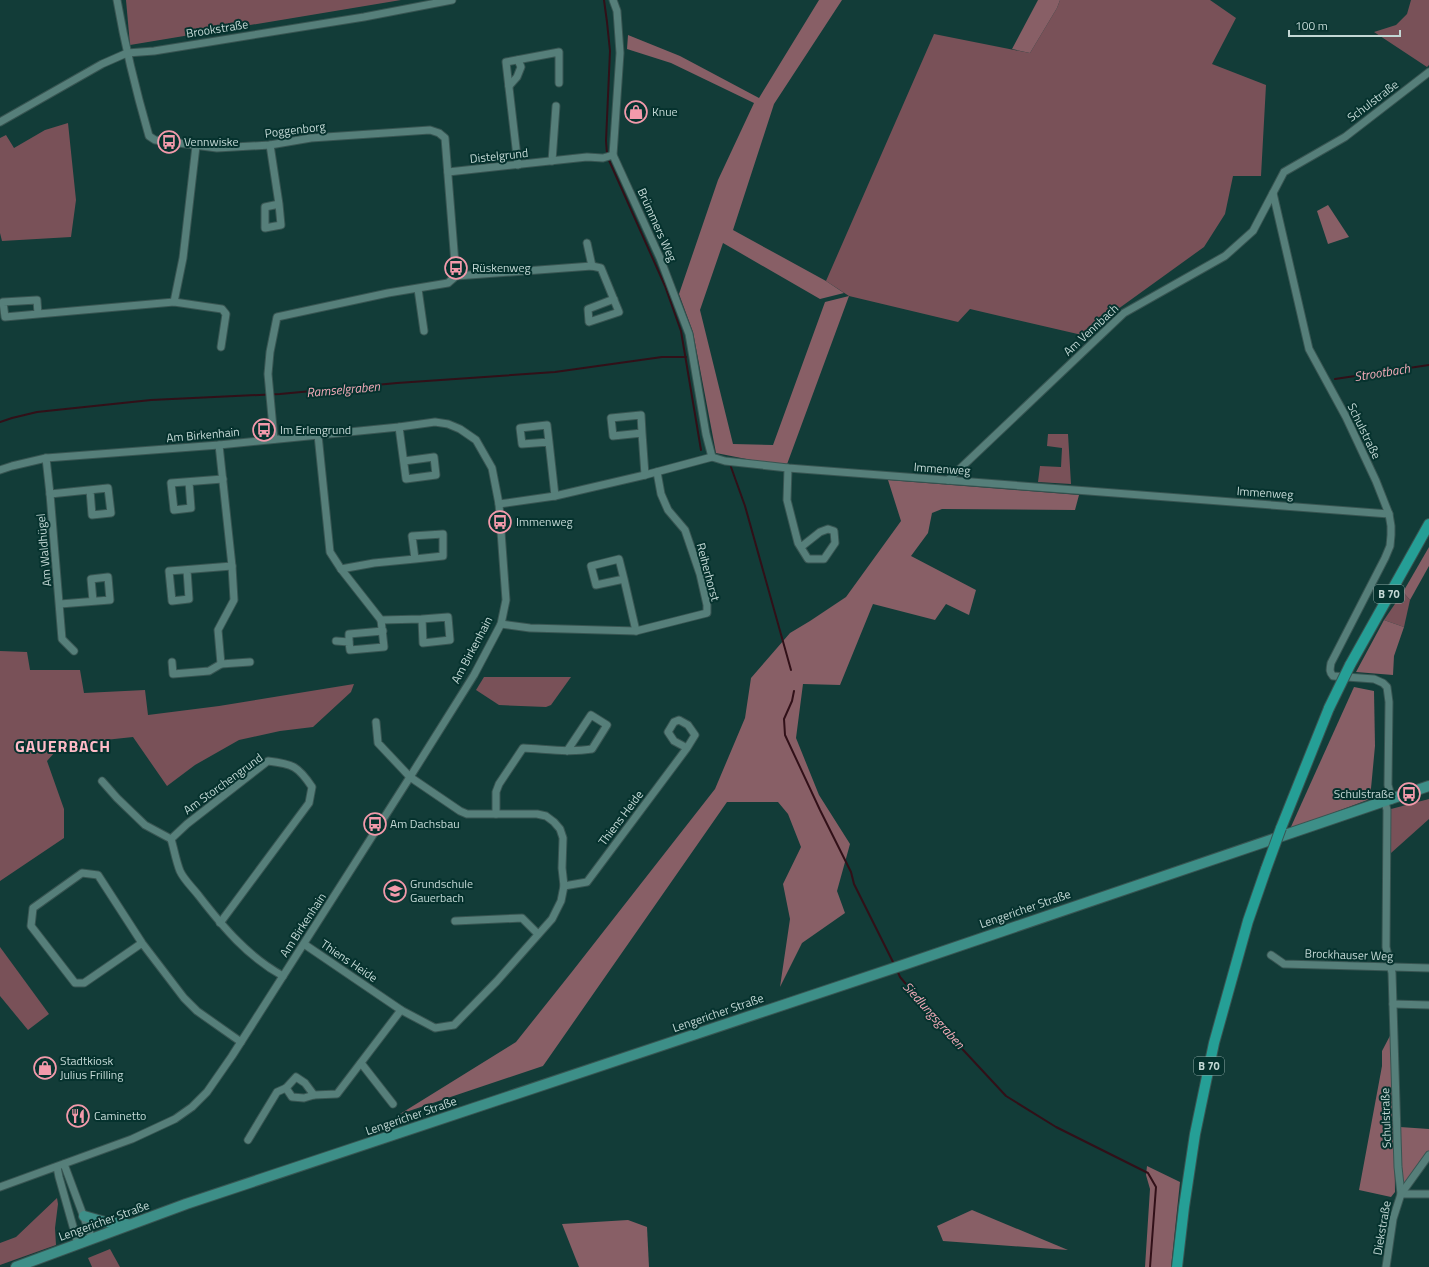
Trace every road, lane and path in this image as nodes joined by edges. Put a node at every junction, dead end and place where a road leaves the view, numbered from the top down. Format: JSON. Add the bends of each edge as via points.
{"nodes":[{"id":1,"x":117,"y":0,"type":"edge"},
{"id":2,"x":452,"y":0,"type":"edge"},
{"id":3,"x":613,"y":0,"type":"edge"},
{"id":4,"x":127,"y":53,"type":"junction"},
{"id":5,"x":518,"y":60,"type":"junction"},
{"id":6,"x":1429,"y":72,"type":"edge"},
{"id":7,"x":559,"y":84,"type":"dead end"},
{"id":8,"x":508,"y":86,"type":"junction"},
{"id":9,"x":556,"y":106,"type":"dead end"},
{"id":10,"x":0,"y":122,"type":"edge"},
{"id":11,"x":270,"y":145,"type":"junction"},
{"id":12,"x":196,"y":146,"type":"junction"},
{"id":13,"x":612,"y":156,"type":"junction"},
{"id":14,"x":552,"y":161,"type":"junction"},
{"id":15,"x":518,"y":165,"type":"junction"},
{"id":16,"x":448,"y":172,"type":"junction"},
{"id":17,"x":1273,"y":194,"type":"junction"},
{"id":18,"x":279,"y":204,"type":"dead end"},
{"id":19,"x":587,"y":243,"type":"dead end"},
{"id":20,"x":592,"y":266,"type":"junction"},
{"id":21,"x":456,"y":276,"type":"junction"},
{"id":22,"x":418,"y":289,"type":"junction"},
{"id":23,"x":614,"y":299,"type":"dead end"},
{"id":24,"x":174,"y":302,"type":"junction"},
{"id":25,"x":38,"y":314,"type":"junction"},
{"id":26,"x":424,"y":331,"type":"dead end"},
{"id":27,"x":221,"y":348,"type":"dead end"},
{"id":28,"x":399,"y":427,"type":"junction"},
{"id":29,"x":642,"y":433,"type":"junction"},
{"id":30,"x":318,"y":435,"type":"junction"},
{"id":31,"x":274,"y":439,"type":"junction"},
{"id":32,"x":549,"y":442,"type":"junction"},
{"id":33,"x":219,"y":445,"type":"junction"},
{"id":34,"x":712,"y":457,"type":"junction"},
{"id":35,"x":46,"y":458,"type":"junction"},
{"id":36,"x":404,"y":461,"type":"junction"},
{"id":37,"x":788,"y":468,"type":"junction"},
{"id":38,"x":0,"y":470,"type":"edge"},
{"id":39,"x":658,"y":472,"type":"junction"},
{"id":40,"x":645,"y":476,"type":"junction"},
{"id":41,"x":224,"y":479,"type":"junction"},
{"id":42,"x":948,"y":480,"type":"junction"},
{"id":43,"x":189,"y":482,"type":"junction"},
{"id":44,"x":90,"y":490,"type":"junction"},
{"id":45,"x":50,"y":494,"type":"junction"},
{"id":46,"x":555,"y":496,"type":"junction"},
{"id":47,"x":499,"y":504,"type":"junction"},
{"id":48,"x":1389,"y":514,"type":"junction"},
{"id":49,"x":1429,"y":524,"type":"edge"},
{"id":50,"x":801,"y":547,"type":"junction"},
{"id":51,"x":415,"y":558,"type":"junction"},
{"id":52,"x":232,"y":566,"type":"junction"},
{"id":53,"x":341,"y":569,"type":"junction"},
{"id":54,"x":187,"y":570,"type":"junction"},
{"id":55,"x":624,"y":579,"type":"junction"},
{"id":56,"x":93,"y":601,"type":"dead end"},
{"id":57,"x":60,"y":604,"type":"junction"},
{"id":58,"x":422,"y":619,"type":"junction"},
{"id":59,"x":381,"y":620,"type":"junction"},
{"id":60,"x":501,"y":624,"type":"junction"},
{"id":61,"x":383,"y":631,"type":"junction"},
{"id":62,"x":636,"y":631,"type":"junction"},
{"id":63,"x":336,"y":641,"type":"dead end"},
{"id":64,"x":349,"y":642,"type":"junction"},
{"id":65,"x":74,"y":651,"type":"dead end"},
{"id":66,"x":172,"y":662,"type":"dead end"},
{"id":67,"x":250,"y":662,"type":"dead end"},
{"id":68,"x":221,"y":664,"type":"junction"},
{"id":69,"x":376,"y":722,"type":"dead end"},
{"id":70,"x":686,"y":748,"type":"dead end"},
{"id":71,"x":567,"y":751,"type":"junction"},
{"id":72,"x":410,"y":777,"type":"junction"},
{"id":73,"x":102,"y":781,"type":"dead end"},
{"id":74,"x":1429,"y":786,"type":"edge"},
{"id":75,"x":1388,"y":801,"type":"junction"},
{"id":76,"x":496,"y":814,"type":"junction"},
{"id":77,"x":171,"y":838,"type":"junction"},
{"id":78,"x":564,"y":886,"type":"junction"},
{"id":79,"x":455,"y":921,"type":"dead end"},
{"id":80,"x":220,"y":923,"type":"junction"},
{"id":81,"x":538,"y":934,"type":"junction"},
{"id":82,"x":142,"y":943,"type":"junction"},
{"id":83,"x":304,"y":944,"type":"junction"},
{"id":84,"x":1271,"y":956,"type":"dead end"},
{"id":85,"x":1391,"y":967,"type":"junction"},
{"id":86,"x":1429,"y":968,"type":"edge"},
{"id":87,"x":283,"y":976,"type":"junction"},
{"id":88,"x":1393,"y":1004,"type":"junction"},
{"id":89,"x":1429,"y":1005,"type":"edge"},
{"id":90,"x":402,"y":1010,"type":"junction"},
{"id":91,"x":241,"y":1042,"type":"junction"},
{"id":92,"x":361,"y":1063,"type":"junction"},
{"id":93,"x":286,"y":1088,"type":"junction"},
{"id":94,"x":314,"y":1096,"type":"junction"},
{"id":95,"x":393,"y":1104,"type":"dead end"},
{"id":96,"x":248,"y":1140,"type":"dead end"},
{"id":97,"x":1429,"y":1155,"type":"edge"},
{"id":98,"x":61,"y":1165,"type":"junction"},
{"id":99,"x":0,"y":1187,"type":"edge"},
{"id":100,"x":1400,"y":1194,"type":"junction"},
{"id":101,"x":1429,"y":1194,"type":"edge"},
{"id":102,"x":84,"y":1216,"type":"junction"},
{"id":103,"x":135,"y":1223,"type":"junction"},
{"id":104,"x":92,"y":1239,"type":"junction"},
{"id":105,"x":78,"y":1244,"type":"junction"},
{"id":106,"x":16,"y":1267,"type":"edge"},
{"id":107,"x":1177,"y":1267,"type":"edge"},
{"id":108,"x":1386,"y":1267,"type":"edge"}],
"edges":[{"from":1,"to":4,"type":"street","name":"Poggenborg"},
{"from":2,"to":4,"type":"street","name":"Brookstraße","via":[[357,18],[154,51]]},
{"from":3,"to":13,"type":"street","name":"Brümmers Weg","via":[[617,11],[620,53]]},
{"from":4,"to":10,"type":"street","name":"Brookstraße","via":[[102,64]]},
{"from":4,"to":12,"type":"street","name":"Poggenborg","via":[[149,136],[155,140]]},
{"from":5,"to":7,"type":"street","via":[[559,52]]},
{"from":5,"to":8,"type":"street","via":[[521,67],[517,77]]},
{"from":5,"to":8,"type":"street","via":[[506,62]]},
{"from":6,"to":17,"type":"street","name":"Schulstraße","via":[[1345,136],[1284,172]]},
{"from":8,"to":15,"type":"street"},
{"from":9,"to":14,"type":"street"},
{"from":11,"to":12,"type":"street","name":"Poggenborg","via":[[217,148]]},
{"from":11,"to":16,"type":"street","name":"Poggenborg","via":[[311,138],[430,130],[445,138]]},
{"from":11,"to":18,"type":"street"},
{"from":12,"to":24,"type":"street","via":[[182,262]]},
{"from":13,"to":14,"type":"street","name":"Distelgrund"},
{"from":13,"to":34,"type":"street","name":"Brümmers Weg","via":[[660,258],[689,334]]},
{"from":14,"to":15,"type":"street","name":"Distelgrund"},
{"from":15,"to":16,"type":"street","name":"Distelgrund"},
{"from":16,"to":21,"type":"street","name":"Poggenborg"},
{"from":17,"to":42,"type":"street","name":"Am Vennbach","via":[[1253,231],[1231,251],[1124,313]]},
{"from":17,"to":48,"type":"street","name":"Schulstraße","via":[[1309,349],[1350,424]]},
{"from":19,"to":20,"type":"street"},
{"from":20,"to":21,"type":"street"},
{"from":20,"to":23,"type":"street","via":[[601,268]]},
{"from":21,"to":22,"type":"street","via":[[448,283]]},
{"from":22,"to":26,"type":"street"},
{"from":22,"to":31,"type":"street","via":[[381,294],[277,317],[268,374]]},
{"from":24,"to":25,"type":"street"},
{"from":24,"to":27,"type":"street","via":[[222,309],[226,314]]},
{"from":25,"to":25,"type":"street","via":[[37,300],[3,302],[5,317]]},
{"from":28,"to":30,"type":"street","name":"Am Birkenhain"},
{"from":28,"to":36,"type":"street"},
{"from":28,"to":47,"type":"street","name":"Am Birkenhain","via":[[435,422],[448,424],[476,440],[492,468]]},
{"from":29,"to":29,"type":"street","via":[[613,436],[611,418],[641,415]]},
{"from":29,"to":40,"type":"street"},
{"from":30,"to":31,"type":"street","name":"Am Birkenhain"},
{"from":30,"to":53,"type":"street","via":[[330,552]]},
{"from":31,"to":33,"type":"street","name":"Am Birkenhain"},
{"from":32,"to":32,"type":"street","via":[[522,444],[520,428],[547,425]]},
{"from":32,"to":46,"type":"street"},
{"from":33,"to":35,"type":"street","name":"Am Birkenhain"},
{"from":33,"to":41,"type":"street"},
{"from":34,"to":37,"type":"street","name":"Immenweg","via":[[725,461]]},
{"from":34,"to":39,"type":"street","name":"Immenweg"},
{"from":35,"to":38,"type":"street","name":"Am Birkenhain"},
{"from":35,"to":45,"type":"street","name":"Am Waldhügel"},
{"from":36,"to":36,"type":"street","via":[[406,479],[436,475],[434,457]]},
{"from":37,"to":42,"type":"street","name":"Immenweg"},
{"from":37,"to":50,"type":"street","via":[[787,500]]},
{"from":39,"to":40,"type":"street","name":"Immenweg"},
{"from":39,"to":62,"type":"street","name":"Reiherhorst","via":[[661,494],[668,510],[685,530],[700,574],[707,613]]},
{"from":40,"to":46,"type":"street","name":"Immenweg"},
{"from":41,"to":43,"type":"street"},
{"from":41,"to":52,"type":"street"},
{"from":42,"to":48,"type":"street","name":"Immenweg"},
{"from":43,"to":43,"type":"street","via":[[171,483],[174,510],[191,508]]},
{"from":44,"to":44,"type":"street","via":[[108,488],[111,513],[92,515]]},
{"from":44,"to":45,"type":"street"},
{"from":45,"to":57,"type":"street","name":"Am Waldhügel"},
{"from":46,"to":47,"type":"street","name":"Immenweg"},
{"from":47,"to":60,"type":"street","name":"Am Birkenhain","via":[[506,600]]},
{"from":48,"to":75,"type":"street","name":"Schulstraße","via":[[1390,546],[1334,656],[1330,669],[1333,676],[1374,679],[1387,687]]},
{"from":49,"to":107,"type":"main road","number":"B 70","bridge":true,"via":[[1350,665],[1329,708],[1281,828],[1246,928],[1214,1043],[1195,1134]]},
{"from":50,"to":50,"type":"street","via":[[808,559],[824,559],[836,543],[834,531],[828,529],[820,532]]},
{"from":51,"to":51,"type":"street","via":[[412,536],[443,534],[443,556]]},
{"from":51,"to":53,"type":"street"},
{"from":52,"to":54,"type":"street"},
{"from":52,"to":68,"type":"street","via":[[234,600],[218,630]]},
{"from":53,"to":59,"type":"street"},
{"from":54,"to":54,"type":"street","via":[[169,572],[172,600],[189,599]]},
{"from":55,"to":55,"type":"street","via":[[596,586],[591,566],[620,559]]},
{"from":55,"to":62,"type":"street"},
{"from":56,"to":57,"type":"street"},
{"from":57,"to":65,"type":"street","name":"Am Waldhügel","via":[[62,639]]},
{"from":58,"to":58,"type":"street","via":[[423,643],[450,640],[448,617]]},
{"from":58,"to":59,"type":"street"},
{"from":59,"to":61,"type":"street"},
{"from":60,"to":62,"type":"street","name":"Reiherhorst","via":[[530,628]]},
{"from":60,"to":72,"type":"street","name":"Am Birkenhain","via":[[474,675]]},
{"from":61,"to":64,"type":"street","via":[[349,634]]},
{"from":61,"to":64,"type":"street","via":[[384,647],[350,650]]},
{"from":63,"to":64,"type":"street"},
{"from":66,"to":68,"type":"street","via":[[173,674],[209,671]]},
{"from":67,"to":68,"type":"street"},
{"from":69,"to":72,"type":"street","via":[[378,743]]},
{"from":70,"to":78,"type":"street","name":"Thiens Heide","via":[[587,882]]},
{"from":71,"to":71,"type":"street","via":[[592,749],[607,726],[591,715]]},
{"from":71,"to":76,"type":"street","via":[[523,748],[499,784],[496,792]]},
{"from":72,"to":76,"type":"street","name":"Thiens Heide","via":[[460,811],[467,814]]},
{"from":72,"to":83,"type":"street","name":"Am Birkenhain"},
{"from":73,"to":77,"type":"street","via":[[145,825]]},
{"from":74,"to":75,"type":"main road","name":"Lengericher Straße"},
{"from":75,"to":85,"type":"street","name":"Schulstraße","via":[[1386,947]]},
{"from":75,"to":103,"type":"main road","name":"Lengericher Straße"},
{"from":76,"to":78,"type":"street","name":"Thiens Heide","via":[[537,814],[546,816],[554,822],[563,838]]},
{"from":77,"to":80,"type":"street","via":[[181,872]]},
{"from":77,"to":80,"type":"street","name":"Am Storchengrund","via":[[268,762],[287,764],[303,773],[312,787],[309,803]]},
{"from":78,"to":81,"type":"street","name":"Thiens Heide","via":[[561,901],[552,919]]},
{"from":79,"to":81,"type":"street","via":[[522,918]]},
{"from":80,"to":87,"type":"street","via":[[268,968]]},
{"from":81,"to":90,"type":"street","name":"Thiens Heide","via":[[454,1025],[434,1028]]},
{"from":82,"to":82,"type":"street","via":[[84,983],[75,983],[31,926],[33,908],[82,873],[98,875]]},
{"from":82,"to":91,"type":"street","via":[[188,1002]]},
{"from":83,"to":87,"type":"street","name":"Am Birkenhain"},
{"from":83,"to":90,"type":"street","name":"Thiens Heide"},
{"from":84,"to":85,"type":"street","name":"Brockhauser Weg","via":[[1284,964]]},
{"from":85,"to":86,"type":"street","name":"Brockhauser Weg"},
{"from":85,"to":88,"type":"street","name":"Schulstraße"},
{"from":87,"to":91,"type":"street","name":"Am Birkenhain"},
{"from":88,"to":89,"type":"street"},
{"from":88,"to":100,"type":"street","name":"Schulstraße"},
{"from":90,"to":92,"type":"street"},
{"from":91,"to":98,"type":"street","name":"Am Birkenhain","via":[[207,1092],[175,1119],[132,1139]]},
{"from":92,"to":94,"type":"street","via":[[337,1094]]},
{"from":92,"to":95,"type":"street"},
{"from":93,"to":94,"type":"street","via":[[292,1097]]},
{"from":93,"to":94,"type":"street","via":[[296,1077],[306,1083]]},
{"from":93,"to":96,"type":"street","via":[[277,1092]]},
{"from":97,"to":100,"type":"street","name":"Diekstraße"},
{"from":98,"to":99,"type":"street","name":"Am Birkenhain"},
{"from":98,"to":102,"type":"street"},
{"from":98,"to":105,"type":"street","via":[[59,1177]]},
{"from":100,"to":101,"type":"street"},
{"from":100,"to":108,"type":"street","name":"Diekstraße","via":[[1393,1219]]},
{"from":102,"to":103,"type":"main road","via":[[116,1224]]},
{"from":102,"to":104,"type":"street"},
{"from":103,"to":104,"type":"main road","name":"Lengericher Straße"},
{"from":104,"to":105,"type":"main road","name":"Lengericher Straße"},
{"from":105,"to":106,"type":"main road","name":"Lengericher Straße"}]}
